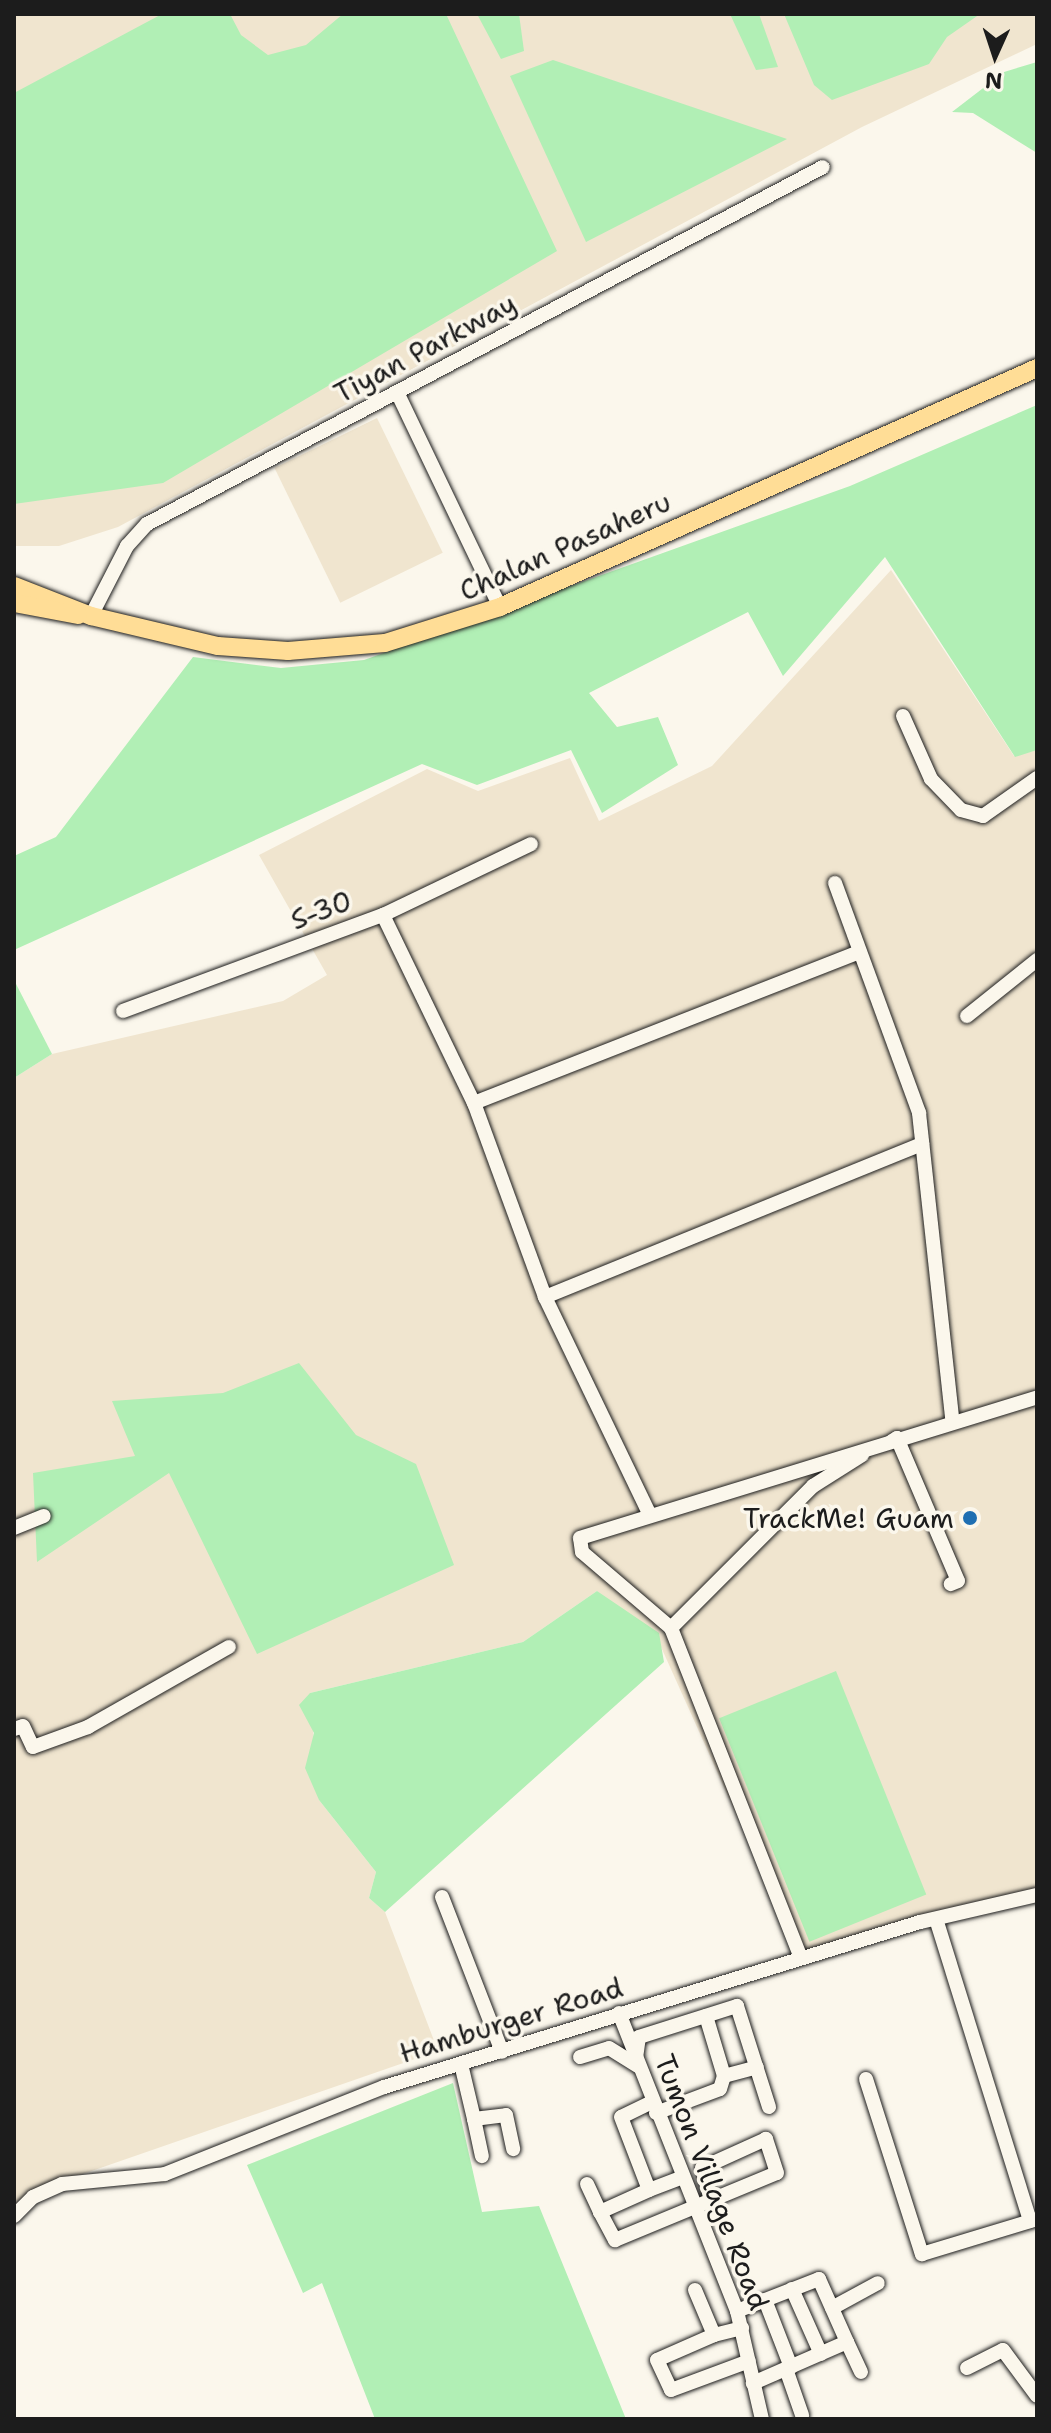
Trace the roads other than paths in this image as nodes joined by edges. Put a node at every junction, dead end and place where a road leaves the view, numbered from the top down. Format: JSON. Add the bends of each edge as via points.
{"nodes":[{"id":1,"x":823,"y":167,"type":"dead end"},
{"id":2,"x":1037,"y":368,"type":"edge"},
{"id":3,"x":397,"y":392,"type":"junction"},
{"id":4,"x":14,"y":586,"type":"edge"},
{"id":5,"x":14,"y":603,"type":"edge"},
{"id":6,"x":500,"y":607,"type":"junction"},
{"id":7,"x":91,"y":616,"type":"junction"},
{"id":8,"x":903,"y":716,"type":"dead end"},
{"id":9,"x":1037,"y":778,"type":"edge"},
{"id":10,"x":531,"y":844,"type":"dead end"},
{"id":11,"x":835,"y":883,"type":"dead end"},
{"id":12,"x":383,"y":915,"type":"junction"},
{"id":13,"x":860,"y":952,"type":"junction"},
{"id":14,"x":1037,"y":960,"type":"edge"},
{"id":15,"x":123,"y":1011,"type":"dead end"},
{"id":16,"x":967,"y":1016,"type":"dead end"},
{"id":17,"x":474,"y":1103,"type":"junction"},
{"id":18,"x":922,"y":1144,"type":"junction"},
{"id":19,"x":545,"y":1297,"type":"junction"},
{"id":20,"x":1037,"y":1397,"type":"edge"},
{"id":21,"x":952,"y":1418,"type":"junction"},
{"id":22,"x":897,"y":1438,"type":"junction"},
{"id":23,"x":650,"y":1515,"type":"junction"},
{"id":24,"x":44,"y":1516,"type":"dead end"},
{"id":25,"x":14,"y":1528,"type":"edge"},
{"id":26,"x":951,"y":1584,"type":"dead end"},
{"id":27,"x":671,"y":1628,"type":"junction"},
{"id":28,"x":229,"y":1647,"type":"dead end"},
{"id":29,"x":14,"y":1729,"type":"edge"},
{"id":30,"x":1037,"y":1895,"type":"edge"},
{"id":31,"x":442,"y":1897,"type":"dead end"},
{"id":32,"x":937,"y":1922,"type":"junction"},
{"id":33,"x":801,"y":1958,"type":"junction"},
{"id":34,"x":619,"y":2013,"type":"junction"},
{"id":35,"x":706,"y":2016,"type":"junction"},
{"id":36,"x":502,"y":2052,"type":"junction"},
{"id":37,"x":580,"y":2057,"type":"dead end"},
{"id":38,"x":637,"y":2062,"type":"junction"},
{"id":39,"x":461,"y":2064,"type":"junction"},
{"id":40,"x":757,"y":2067,"type":"junction"},
{"id":41,"x":724,"y":2076,"type":"junction"},
{"id":42,"x":866,"y":2079,"type":"dead end"},
{"id":43,"x":769,"y":2107,"type":"dead end"},
{"id":44,"x":654,"y":2108,"type":"junction"},
{"id":45,"x":474,"y":2119,"type":"junction"},
{"id":46,"x":513,"y":2149,"type":"dead end"},
{"id":47,"x":482,"y":2156,"type":"dead end"},
{"id":48,"x":680,"y":2178,"type":"junction"},
{"id":49,"x":587,"y":2184,"type":"dead end"},
{"id":50,"x":649,"y":2190,"type":"junction"},
{"id":51,"x":711,"y":2200,"type":"junction"},
{"id":52,"x":692,"y":2207,"type":"junction"},
{"id":53,"x":600,"y":2212,"type":"junction"},
{"id":54,"x":14,"y":2216,"type":"edge"},
{"id":55,"x":1033,"y":2220,"type":"edge"},
{"id":56,"x":878,"y":2283,"type":"dead end"},
{"id":57,"x":792,"y":2289,"type":"junction"},
{"id":58,"x":695,"y":2290,"type":"dead end"},
{"id":59,"x":765,"y":2300,"type":"junction"},
{"id":60,"x":832,"y":2308,"type":"junction"},
{"id":61,"x":737,"y":2311,"type":"junction"},
{"id":62,"x":742,"y":2328,"type":"junction"},
{"id":63,"x":714,"y":2335,"type":"junction"},
{"id":64,"x":847,"y":2342,"type":"junction"},
{"id":65,"x":821,"y":2354,"type":"junction"},
{"id":66,"x":749,"y":2361,"type":"junction"},
{"id":67,"x":789,"y":2368,"type":"junction"},
{"id":68,"x":967,"y":2368,"type":"dead end"},
{"id":69,"x":861,"y":2372,"type":"dead end"},
{"id":70,"x":753,"y":2383,"type":"junction"},
{"id":71,"x":1037,"y":2396,"type":"edge"},
{"id":72,"x":802,"y":2415,"type":"dead end"},
{"id":73,"x":762,"y":2419,"type":"edge"}],
"edges":[{"from":1,"to":3,"type":"street","name":"Tiyan Parkway"},
{"from":2,"to":6,"type":"main road","name":"Chalan Pasaheru"},
{"from":3,"to":6,"type":"street"},
{"from":3,"to":7,"type":"street","name":"Tiyan Parkway","via":[[147,524],[127,546]]},
{"from":4,"to":7,"type":"main road","name":"Chalan Pasaheru"},
{"from":5,"to":7,"type":"main road","name":"Chalan Pasaheru"},
{"from":6,"to":7,"type":"main road","name":"Chalan Pasaheru","via":[[413,637],[321,651],[218,646]]},
{"from":8,"to":9,"type":"street","via":[[931,779],[961,810],[983,816]]},
{"from":10,"to":12,"type":"street","name":"S-30"},
{"from":11,"to":13,"type":"street"},
{"from":12,"to":15,"type":"street","name":"S-30"},
{"from":12,"to":17,"type":"street"},
{"from":13,"to":17,"type":"street"},
{"from":13,"to":18,"type":"street","via":[[910,1081]]},
{"from":14,"to":16,"type":"street"},
{"from":17,"to":19,"type":"street"},
{"from":18,"to":19,"type":"street"},
{"from":18,"to":21,"type":"street"},
{"from":19,"to":23,"type":"street"},
{"from":20,"to":21,"type":"street"},
{"from":21,"to":22,"type":"street"},
{"from":22,"to":23,"type":"street"},
{"from":22,"to":26,"type":"street","via":[[958,1581]]},
{"from":22,"to":27,"type":"street","via":[[813,1486]]},
{"from":23,"to":27,"type":"street","via":[[580,1538],[582,1552]]},
{"from":24,"to":25,"type":"street"},
{"from":27,"to":33,"type":"street"},
{"from":28,"to":29,"type":"street","via":[[88,1727],[33,1747],[23,1726]]},
{"from":30,"to":32,"type":"street","name":"Hamburger Road"},
{"from":31,"to":36,"type":"street"},
{"from":32,"to":33,"type":"street","name":"Hamburger Road"},
{"from":32,"to":55,"type":"street"},
{"from":33,"to":34,"type":"street","name":"Hamburger Road"},
{"from":34,"to":36,"type":"street","name":"Hamburger Road"},
{"from":34,"to":38,"type":"street","name":"Tumon Village Road"},
{"from":35,"to":38,"type":"street","via":[[639,2037]]},
{"from":35,"to":40,"type":"street","via":[[737,2006]]},
{"from":35,"to":41,"type":"street"},
{"from":36,"to":39,"type":"street","name":"Hamburger Road"},
{"from":37,"to":38,"type":"street","via":[[609,2048]]},
{"from":38,"to":44,"type":"street","name":"Tumon Village Road"},
{"from":39,"to":45,"type":"street"},
{"from":39,"to":54,"type":"street","name":"Hamburger Road","via":[[384,2087],[156,2177],[62,2184],[33,2197]]},
{"from":40,"to":41,"type":"street"},
{"from":40,"to":43,"type":"street"},
{"from":41,"to":44,"type":"street","via":[[720,2089]]},
{"from":42,"to":55,"type":"street","via":[[922,2254]]},
{"from":44,"to":48,"type":"street","name":"Tumon Village Road"},
{"from":44,"to":50,"type":"street","via":[[621,2117]]},
{"from":45,"to":46,"type":"street","via":[[506,2115]]},
{"from":45,"to":47,"type":"street"},
{"from":48,"to":50,"type":"street"},
{"from":48,"to":52,"type":"street","name":"Tumon Village Road"},
{"from":49,"to":53,"type":"street"},
{"from":50,"to":53,"type":"street"},
{"from":51,"to":51,"type":"street","via":[[777,2173],[766,2139],[702,2168]]},
{"from":51,"to":52,"type":"street"},
{"from":52,"to":53,"type":"street","via":[[615,2240]]},
{"from":52,"to":61,"type":"street","name":"Tumon Village Road"},
{"from":56,"to":60,"type":"street"},
{"from":57,"to":59,"type":"street"},
{"from":57,"to":60,"type":"street","via":[[819,2279]]},
{"from":57,"to":65,"type":"street"},
{"from":58,"to":63,"type":"street"},
{"from":59,"to":61,"type":"street"},
{"from":59,"to":67,"type":"street"},
{"from":60,"to":64,"type":"street"},
{"from":61,"to":62,"type":"street","name":"Tumon Village Road"},
{"from":62,"to":63,"type":"street"},
{"from":62,"to":66,"type":"street","name":"Tumon Village Road"},
{"from":63,"to":66,"type":"street","via":[[657,2360],[671,2390]]},
{"from":64,"to":65,"type":"street"},
{"from":64,"to":69,"type":"street"},
{"from":65,"to":67,"type":"street"},
{"from":66,"to":70,"type":"street","name":"Tumon Village Road"},
{"from":67,"to":70,"type":"street"},
{"from":67,"to":72,"type":"street"},
{"from":68,"to":71,"type":"street","via":[[1003,2350]]},
{"from":70,"to":73,"type":"street","name":"Tumon Village Road"}]}
